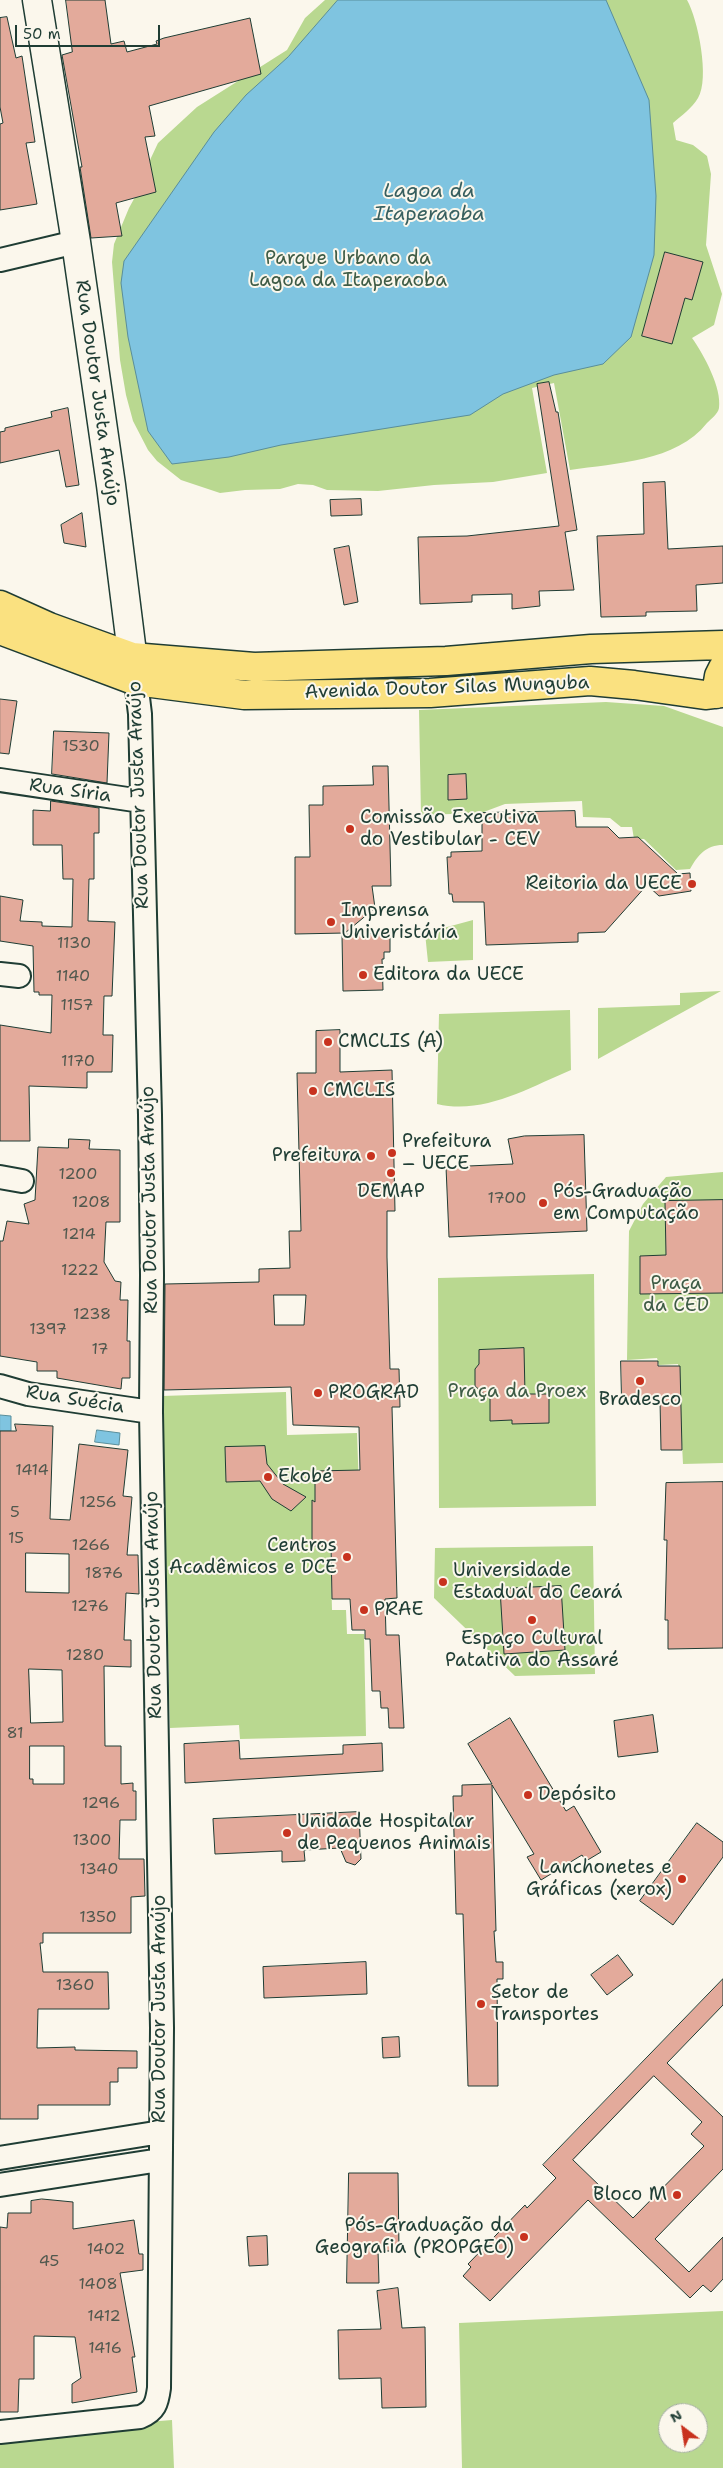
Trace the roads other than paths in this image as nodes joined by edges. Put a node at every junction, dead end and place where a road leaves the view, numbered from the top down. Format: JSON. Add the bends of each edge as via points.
{"nodes":[{"id":1,"x":37,"y":0,"type":"edge"},
{"id":2,"x":76,"y":242,"type":"junction"},
{"id":3,"x":0,"y":260,"type":"edge"},
{"id":4,"x":0,"y":605,"type":"edge"},
{"id":5,"x":0,"y":630,"type":"edge"},
{"id":6,"x":723,"y":645,"type":"edge"},
{"id":7,"x":723,"y":668,"type":"edge"},
{"id":8,"x":134,"y":669,"type":"junction"},
{"id":9,"x":719,"y":694,"type":"edge"},
{"id":10,"x":0,"y":780,"type":"edge"},
{"id":11,"x":141,"y":801,"type":"junction"},
{"id":12,"x":0,"y":1177,"type":"edge"},
{"id":13,"x":22,"y":1181,"type":"dead end"},
{"id":14,"x":0,"y":1386,"type":"edge"},
{"id":15,"x":151,"y":1412,"type":"junction"},
{"id":16,"x":161,"y":2132,"type":"junction"},
{"id":17,"x":0,"y":2158,"type":"edge"},
{"id":18,"x":160,"y":2160,"type":"junction"},
{"id":19,"x":0,"y":2185,"type":"edge"},
{"id":20,"x":0,"y":2432,"type":"edge"}],
"edges":[{"from":1,"to":2,"type":"street","name":"Rua Doutor Justa Araújo"},
{"from":2,"to":3,"type":"street"},
{"from":2,"to":8,"type":"street","name":"Rua Doutor Justa Araújo"},
{"from":4,"to":8,"type":"main road","name":"Avenida Doutor Silas Munguba"},
{"from":5,"to":8,"type":"main road","name":"Avenida Doutor Silas Munguba"},
{"from":6,"to":8,"type":"main road","name":"Avenida Doutor Silas Munguba","via":[[591,649],[446,661]]},
{"from":7,"to":9,"type":"main road","via":[[718,676]]},
{"from":8,"to":9,"type":"main road","name":"Avenida Doutor Silas Munguba","via":[[244,695],[430,693],[590,681]]},
{"from":8,"to":11,"type":"street","name":"Rua Doutor Justa Araújo","via":[[140,714]]},
{"from":10,"to":11,"type":"street","name":"Rua Síria"},
{"from":11,"to":15,"type":"street","name":"Rua Doutor Justa Araújo","via":[[151,1144]]},
{"from":12,"to":13,"type":"street"},
{"from":14,"to":15,"type":"street","name":"Rua Suécia","via":[[28,1394]]},
{"from":15,"to":16,"type":"street","name":"Rua Doutor Justa Araújo"},
{"from":16,"to":17,"type":"street"},
{"from":16,"to":18,"type":"street","name":"Rua Doutor Justa Araújo"},
{"from":18,"to":19,"type":"street"},
{"from":18,"to":20,"type":"street","name":"Rua Doutor Justa Araújo","via":[[159,2388],[156,2406],[140,2417]]}]}
